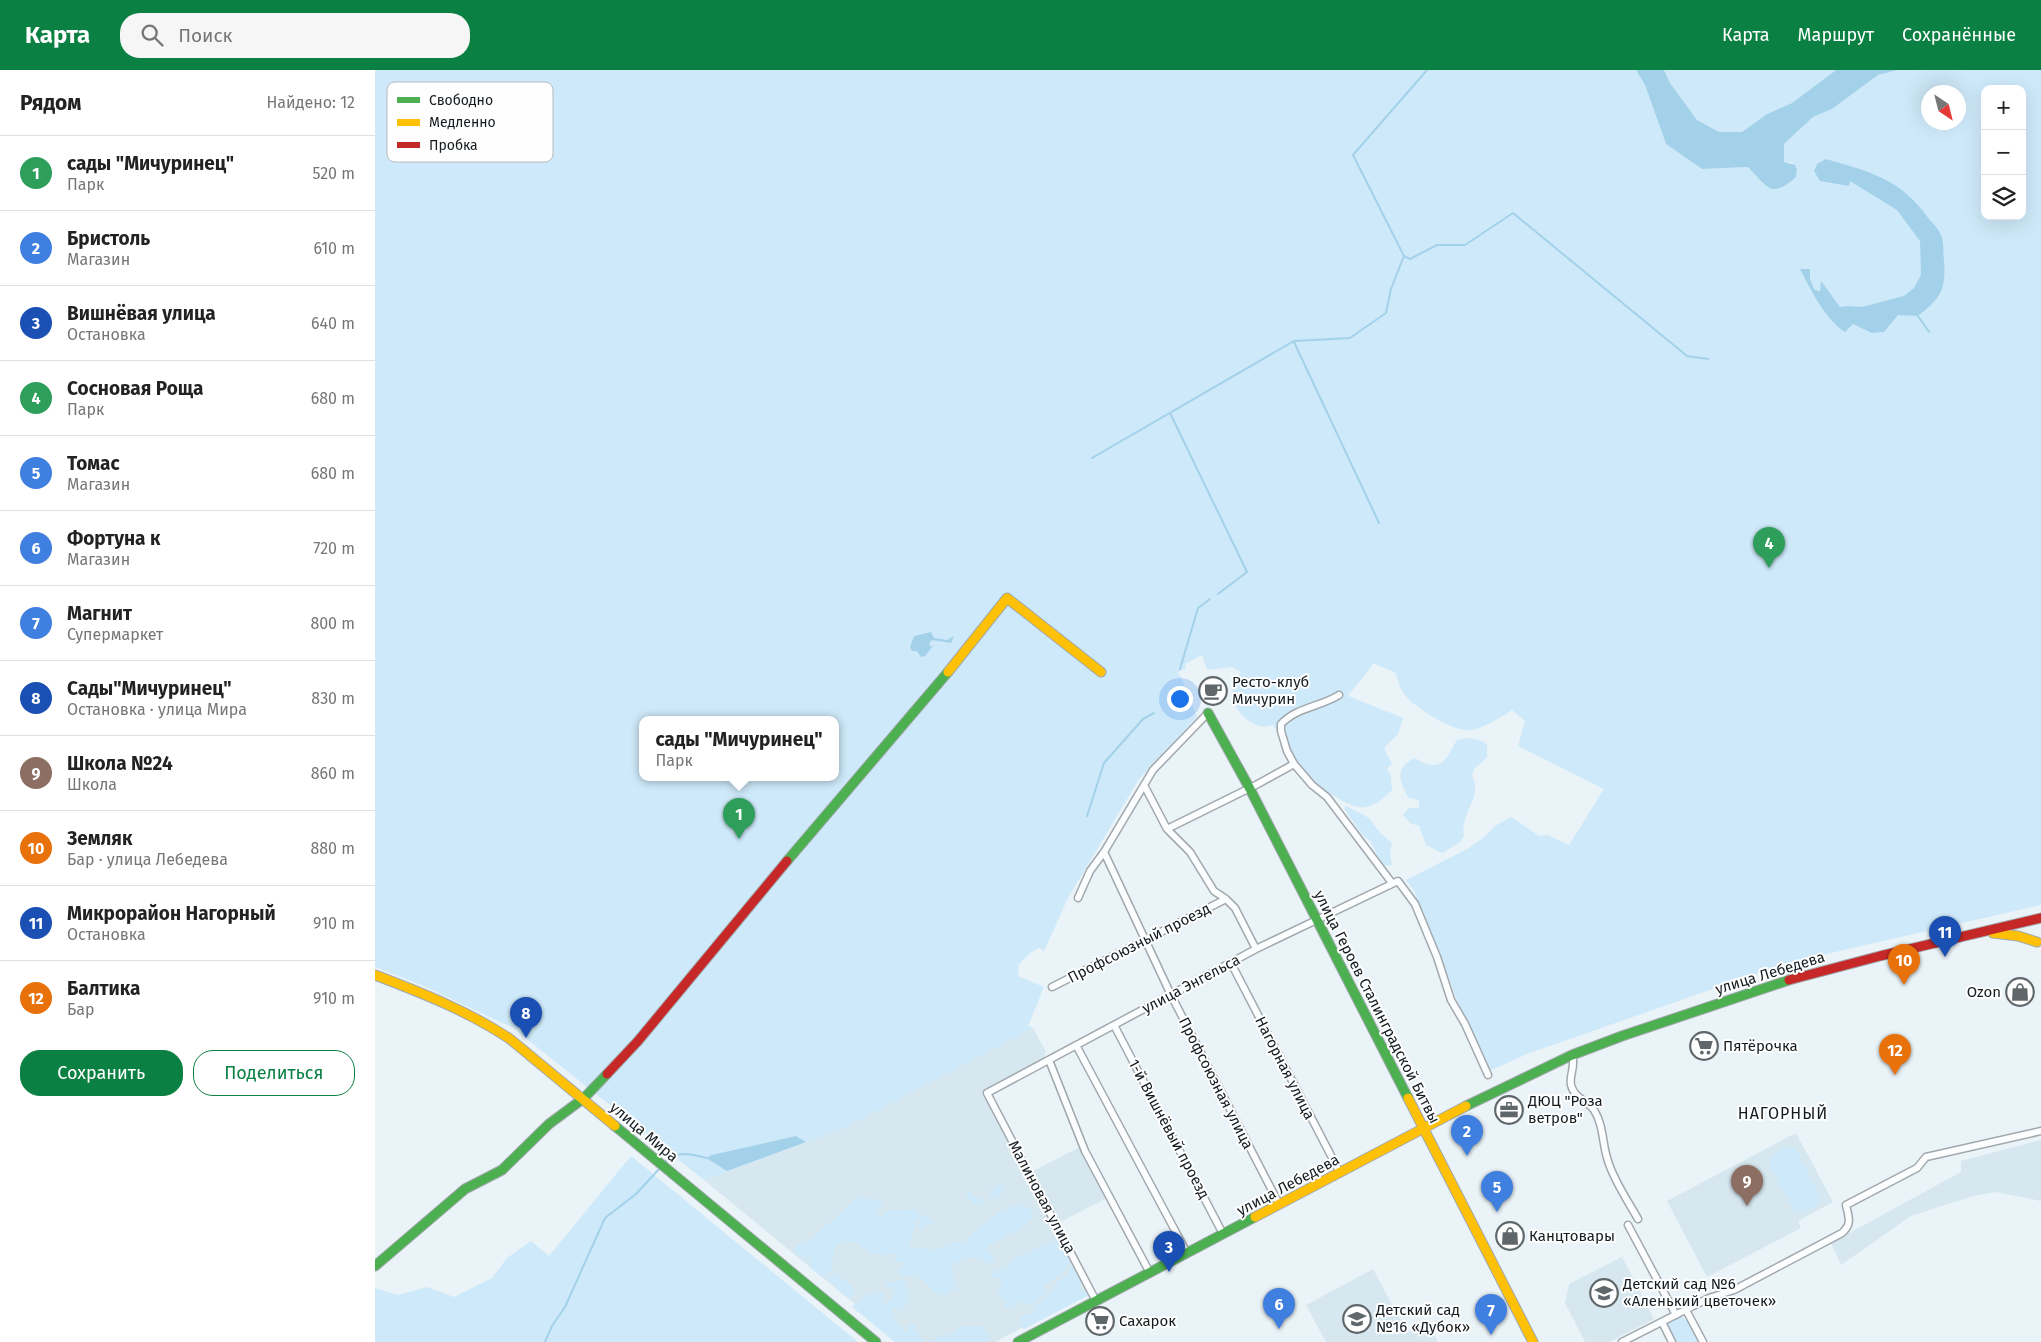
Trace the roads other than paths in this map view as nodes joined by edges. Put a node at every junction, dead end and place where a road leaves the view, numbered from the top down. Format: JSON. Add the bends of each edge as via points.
{"nodes":[{"id":1,"x":1101,"y":672,"type":"dead end"},
{"id":2,"x":1339,"y":695,"type":"dead end"},
{"id":3,"x":1208,"y":713,"type":"joint"},
{"id":4,"x":1294,"y":764,"type":"junction"},
{"id":5,"x":1143,"y":785,"type":"junction"},
{"id":6,"x":1250,"y":788,"type":"junction"},
{"id":7,"x":1167,"y":829,"type":"junction"},
{"id":8,"x":1104,"y":852,"type":"junction"},
{"id":9,"x":1395,"y":882,"type":"junction"},
{"id":10,"x":1077,"y":898,"type":"dead end"},
{"id":11,"x":1227,"y":899,"type":"junction"},
{"id":12,"x":2041,"y":918,"type":"edge"},
{"id":13,"x":1317,"y":920,"type":"junction"},
{"id":14,"x":1980,"y":934,"type":"junction"},
{"id":15,"x":1144,"y":940,"type":"junction"},
{"id":16,"x":2039,"y":944,"type":"edge"},
{"id":17,"x":1256,"y":949,"type":"junction"},
{"id":18,"x":1231,"y":963,"type":"junction"},
{"id":19,"x":375,"y":975,"type":"edge"},
{"id":20,"x":1052,"y":987,"type":"dead end"},
{"id":21,"x":1171,"y":995,"type":"junction"},
{"id":22,"x":1114,"y":1025,"type":"junction"},
{"id":23,"x":1076,"y":1045,"type":"junction"},
{"id":24,"x":1572,"y":1056,"type":"junction"},
{"id":25,"x":1049,"y":1060,"type":"junction"},
{"id":26,"x":1488,"y":1075,"type":"dead end"},
{"id":27,"x":987,"y":1093,"type":"joint"},
{"id":28,"x":584,"y":1098,"type":"junction"},
{"id":29,"x":1424,"y":1129,"type":"junction"},
{"id":30,"x":2041,"y":1131,"type":"edge"},
{"id":31,"x":1339,"y":1173,"type":"junction"},
{"id":32,"x":1279,"y":1204,"type":"junction"},
{"id":33,"x":1639,"y":1219,"type":"dead end"},
{"id":34,"x":1628,"y":1225,"type":"dead end"},
{"id":35,"x":1223,"y":1234,"type":"junction"},
{"id":36,"x":1187,"y":1253,"type":"junction"},
{"id":37,"x":375,"y":1266,"type":"edge"},
{"id":38,"x":1150,"y":1272,"type":"junction"},
{"id":39,"x":1096,"y":1301,"type":"junction"},
{"id":40,"x":1686,"y":1310,"type":"junction"},
{"id":41,"x":1676,"y":1315,"type":"junction"},
{"id":42,"x":1662,"y":1322,"type":"junction"},
{"id":43,"x":876,"y":1342,"type":"edge"},
{"id":44,"x":1018,"y":1342,"type":"edge"},
{"id":45,"x":1533,"y":1342,"type":"edge"},
{"id":46,"x":1622,"y":1342,"type":"edge"},
{"id":47,"x":1672,"y":1342,"type":"edge"},
{"id":48,"x":1703,"y":1342,"type":"edge"}],
"edges":[{"from":1,"to":28,"type":"main road","via":[[1007,598],[639,1041]]},
{"from":2,"to":4,"type":"street","via":[[1298,710],[1281,724],[1287,751]]},
{"from":3,"to":5,"type":"street","via":[[1153,770]]},
{"from":3,"to":6,"type":"main road","name":"улица Героев Сталинградской Битвы"},
{"from":4,"to":6,"type":"street"},
{"from":4,"to":9,"type":"street","via":[[1327,797]]},
{"from":5,"to":7,"type":"street"},
{"from":5,"to":8,"type":"street"},
{"from":6,"to":7,"type":"street"},
{"from":6,"to":13,"type":"main road","name":"улица Героев Сталинградской Битвы"},
{"from":7,"to":11,"type":"street","via":[[1190,852],[1214,891]]},
{"from":8,"to":10,"type":"street"},
{"from":8,"to":15,"type":"street","name":"Профсоюзная улица"},
{"from":9,"to":13,"type":"street","name":"улица Энгельса"},
{"from":9,"to":26,"type":"street","via":[[1415,904],[1451,1000]]},
{"from":11,"to":15,"type":"street","name":"Профсоюзный проезд"},
{"from":11,"to":17,"type":"street"},
{"from":12,"to":14,"type":"main road","name":"улица Лебедева"},
{"from":12,"to":16,"type":"main road","via":[[2032,929]]},
{"from":13,"to":17,"type":"street","name":"улица Энгельса"},
{"from":13,"to":29,"type":"main road","name":"улица Героев Сталинградской Битвы"},
{"from":14,"to":16,"type":"main road","name":"улица Лебедева","via":[[2001,933]]},
{"from":14,"to":24,"type":"main road","name":"улица Лебедева","via":[[1885,954],[1793,979]]},
{"from":15,"to":20,"type":"street","name":"Профсоюзный проезд"},
{"from":15,"to":21,"type":"street","name":"Профсоюзная улица"},
{"from":17,"to":18,"type":"street","name":"улица Энгельса"},
{"from":18,"to":21,"type":"street","name":"улица Энгельса"},
{"from":18,"to":31,"type":"street","name":"Нагорная улица"},
{"from":19,"to":28,"type":"main road","name":"улица Мира","via":[[429,996],[493,1027]]},
{"from":21,"to":22,"type":"street","name":"улица Энгельса"},
{"from":21,"to":32,"type":"street","name":"Профсоюзная улица"},
{"from":22,"to":23,"type":"street","name":"улица Энгельса"},
{"from":22,"to":35,"type":"street","name":"1-й Вишнёвый проезд"},
{"from":23,"to":25,"type":"street","name":"улица Энгельса"},
{"from":23,"to":36,"type":"street"},
{"from":24,"to":29,"type":"main road","name":"улица Лебедева"},
{"from":24,"to":33,"type":"street","via":[[1574,1094],[1593,1109],[1602,1126],[1608,1164]]},
{"from":25,"to":27,"type":"street","name":"улица Энгельса"},
{"from":25,"to":38,"type":"street","via":[[1085,1150]]},
{"from":27,"to":39,"type":"street","name":"Малиновая улица"},
{"from":28,"to":37,"type":"main road","via":[[549,1124],[502,1170],[465,1190]]},
{"from":28,"to":43,"type":"main road","name":"улица Мира"},
{"from":29,"to":31,"type":"main road","name":"улица Лебедева"},
{"from":29,"to":45,"type":"main road","name":"улица Героев Сталинградской Битвы"},
{"from":30,"to":40,"type":"street","via":[[1926,1157],[1917,1168],[1846,1205],[1850,1221],[1842,1234],[1735,1290]]},
{"from":31,"to":32,"type":"main road","name":"улица Лебедева"},
{"from":32,"to":35,"type":"main road","name":"улица Лебедева"},
{"from":34,"to":41,"type":"street"},
{"from":35,"to":36,"type":"main road","name":"улица Лебедева"},
{"from":36,"to":38,"type":"main road","name":"улица Лебедева"},
{"from":38,"to":39,"type":"main road","name":"улица Лебедева"},
{"from":39,"to":44,"type":"main road","name":"улица Лебедева"},
{"from":40,"to":41,"type":"street"},
{"from":40,"to":48,"type":"street"},
{"from":41,"to":42,"type":"street"},
{"from":42,"to":46,"type":"street"},
{"from":42,"to":47,"type":"street"}]}
